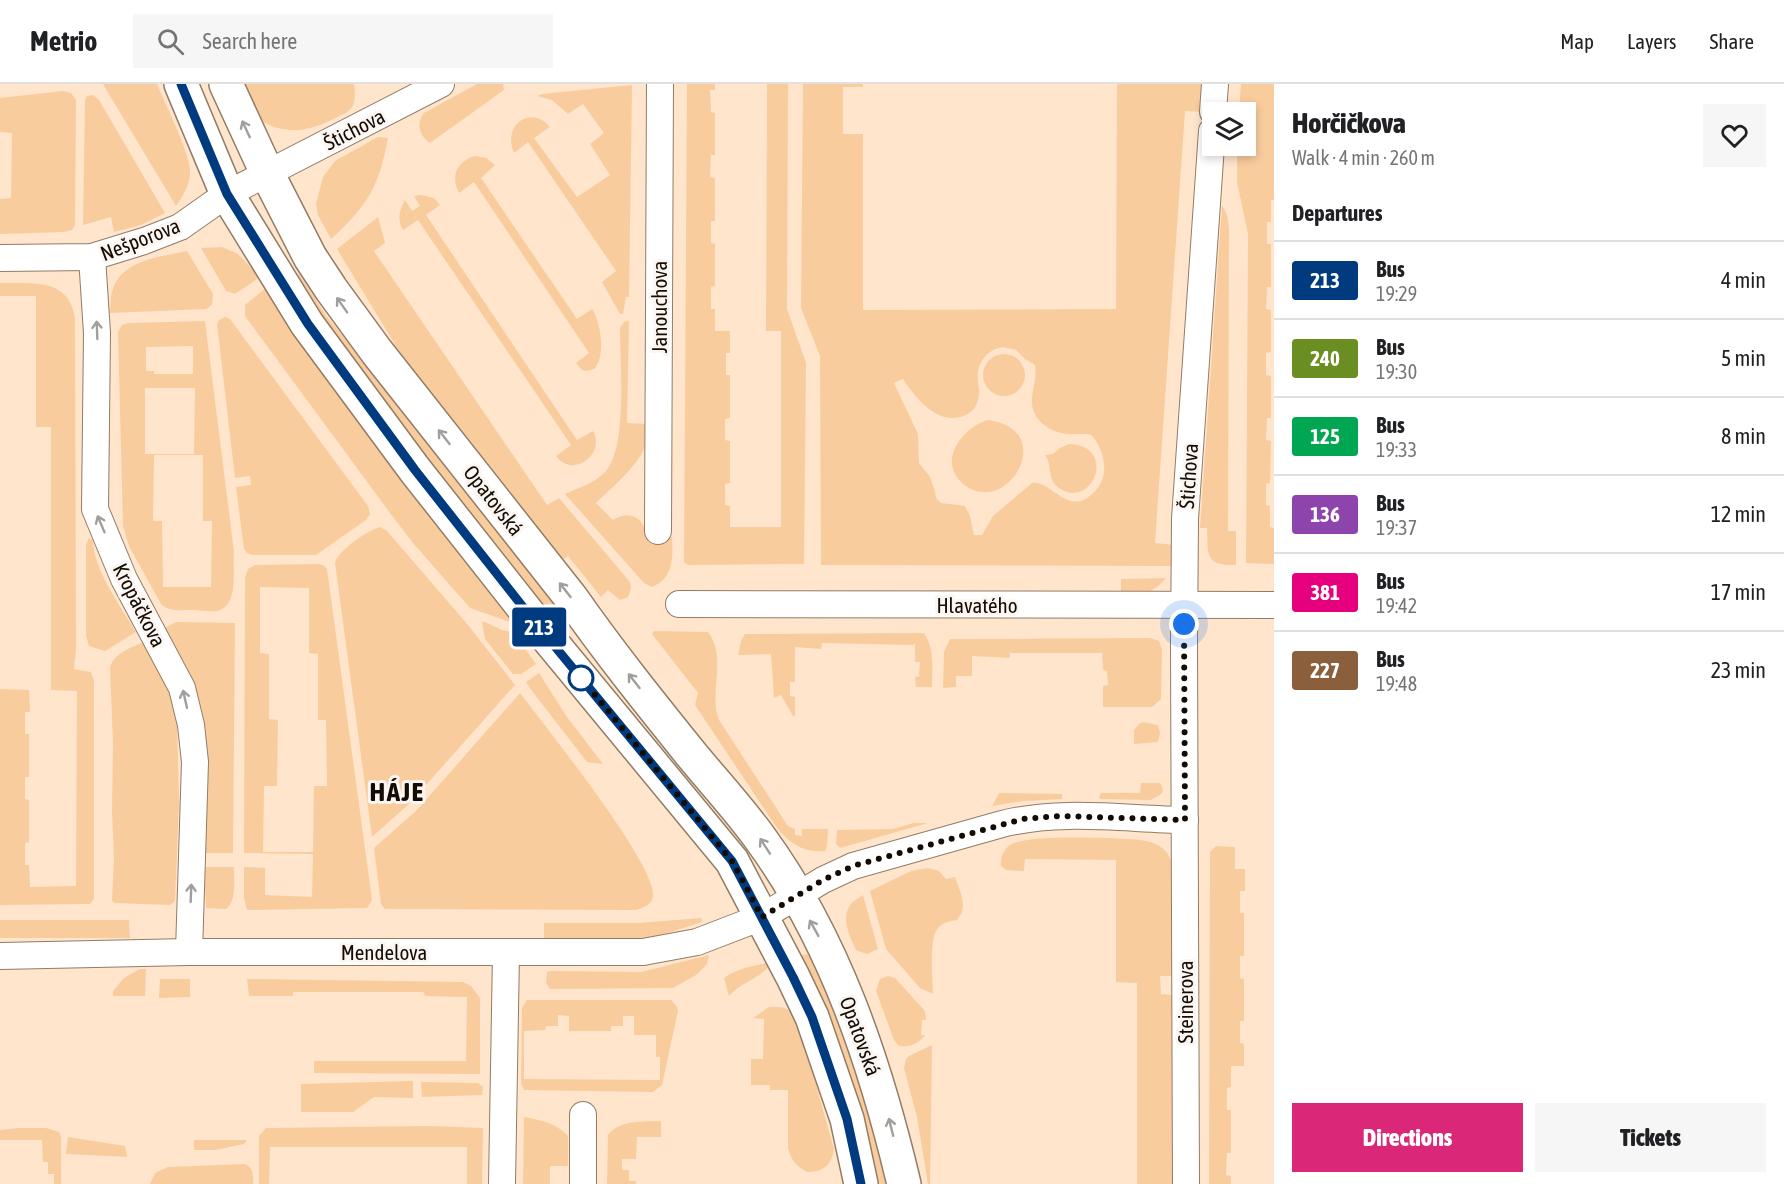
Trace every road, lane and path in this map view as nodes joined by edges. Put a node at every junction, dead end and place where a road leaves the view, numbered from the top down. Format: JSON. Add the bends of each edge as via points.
{"nodes":[{"id":1,"x":181,"y":84,"type":"edge"},
{"id":2,"x":226,"y":84,"type":"edge"},
{"id":3,"x":441,"y":84,"type":"edge"},
{"id":4,"x":660,"y":84,"type":"edge"},
{"id":5,"x":1215,"y":84,"type":"edge"},
{"id":6,"x":1214,"y":102,"type":"edge"},
{"id":7,"x":1210,"y":156,"type":"edge"},
{"id":8,"x":267,"y":173,"type":"junction"},
{"id":9,"x":227,"y":194,"type":"junction"},
{"id":10,"x":92,"y":257,"type":"junction"},
{"id":11,"x":0,"y":258,"type":"edge"},
{"id":12,"x":658,"y":531,"type":"dead end"},
{"id":13,"x":679,"y":604,"type":"dead end"},
{"id":14,"x":1184,"y":605,"type":"junction"},
{"id":15,"x":1274,"y":605,"type":"edge"},
{"id":16,"x":1185,"y":820,"type":"junction"},
{"id":17,"x":796,"y":896,"type":"junction"},
{"id":18,"x":762,"y":917,"type":"junction"},
{"id":19,"x":189,"y":952,"type":"junction"},
{"id":20,"x":506,"y":952,"type":"junction"},
{"id":21,"x":0,"y":956,"type":"edge"},
{"id":22,"x":583,"y":1115,"type":"dead end"},
{"id":23,"x":502,"y":1184,"type":"edge"},
{"id":24,"x":582,"y":1184,"type":"edge"},
{"id":25,"x":861,"y":1184,"type":"edge"},
{"id":26,"x":904,"y":1184,"type":"edge"},
{"id":27,"x":1186,"y":1184,"type":"edge"}],
"edges":[{"from":1,"to":9,"type":"main road","name":"Opatovská"},
{"from":8,"to":2,"type":"main road","name":"Opatovská","one_way":true},
{"from":3,"to":8,"type":"street","name":"Štichova"},
{"from":4,"to":12,"type":"street","name":"Janouchova"},
{"from":5,"to":6,"type":"street"},
{"from":7,"to":14,"type":"street","name":"Štichova","via":[[1185,519]]},
{"from":8,"to":9,"type":"street","name":"Nešporova"},
{"from":17,"to":8,"type":"main road","name":"Opatovská","one_way":true,"via":[[760,838],[599,638],[352,318],[310,256]]},
{"from":9,"to":10,"type":"street","name":"Nešporova","via":[[180,227]]},
{"from":9,"to":18,"type":"main road","name":"Opatovská","via":[[344,375],[538,626],[732,861]]},
{"from":10,"to":11,"type":"street","name":"Nešporova"},
{"from":19,"to":10,"type":"street","name":"Kropáčkova","one_way":true,"via":[[195,762],[191,725],[182,688],[124,579],[95,509],[97,333]]},
{"from":13,"to":14,"type":"street","name":"Hlavatého"},
{"from":14,"to":15,"type":"street","name":"Hlavatého"},
{"from":14,"to":16,"type":"street","name":"Štichova"},
{"from":16,"to":17,"type":"street","via":[[1059,816],[1023,819],[853,866]]},
{"from":16,"to":27,"type":"street","name":"Steinerova"},
{"from":17,"to":18,"type":"street"},
{"from":26,"to":17,"type":"main road","name":"Opatovská","one_way":true,"via":[[865,1044],[831,960]]},
{"from":18,"to":20,"type":"street","name":"Mendelova","via":[[697,942],[644,952]]},
{"from":18,"to":25,"type":"main road","name":"Opatovská","via":[[799,989],[825,1052],[847,1119]]},
{"from":19,"to":20,"type":"street","name":"Mendelova"},
{"from":19,"to":21,"type":"street","name":"Mendelova"},
{"from":20,"to":23,"type":"street"},
{"from":22,"to":24,"type":"street"}]}
